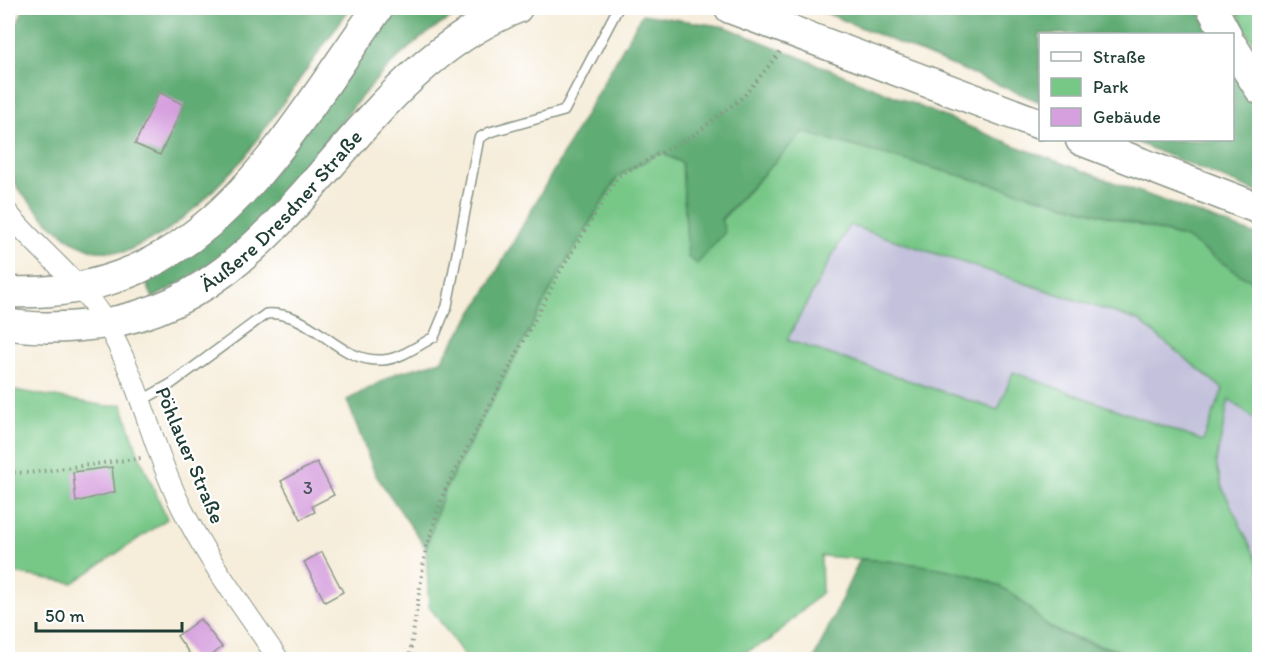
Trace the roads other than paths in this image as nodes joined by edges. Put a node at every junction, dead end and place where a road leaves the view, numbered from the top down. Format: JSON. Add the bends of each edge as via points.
{"nodes":[{"id":1,"x":378,"y":8,"type":"edge"},
{"id":2,"x":517,"y":8,"type":"edge"},
{"id":3,"x":618,"y":8,"type":"edge"},
{"id":4,"x":730,"y":8,"type":"edge"},
{"id":5,"x":1212,"y":8,"type":"edge"},
{"id":6,"x":1225,"y":33,"type":"edge"},
{"id":7,"x":1234,"y":48,"type":"edge"},
{"id":8,"x":1260,"y":89,"type":"edge"},
{"id":9,"x":1039,"y":123,"type":"edge"},
{"id":10,"x":1085,"y":141,"type":"edge"},
{"id":11,"x":1260,"y":209,"type":"edge"},
{"id":12,"x":8,"y":213,"type":"edge"},
{"id":13,"x":79,"y":286,"type":"junction"},
{"id":14,"x":8,"y":292,"type":"edge"},
{"id":15,"x":8,"y":324,"type":"edge"},
{"id":16,"x":107,"y":325,"type":"junction"},
{"id":17,"x":139,"y":402,"type":"junction"},
{"id":18,"x":279,"y":660,"type":"edge"}],
"edges":[{"from":1,"to":13,"type":"main road","name":"Äußere Dresdner Straße","via":[[277,149],[218,217],[190,240],[143,268]]},
{"from":2,"to":16,"type":"main road","name":"Äußere Dresdner Straße","via":[[470,29],[405,81],[286,218],[220,275],[150,313]]},
{"from":3,"to":17,"type":"lane","via":[[564,111],[479,138],[447,306],[434,337],[385,360],[361,358],[297,317],[266,314],[171,384]]},
{"from":4,"to":9,"type":"main road"},
{"from":5,"to":6,"type":"main road"},
{"from":7,"to":8,"type":"main road"},
{"from":10,"to":11,"type":"main road"},
{"from":12,"to":13,"type":"street","name":"Pöhlauer Straße"},
{"from":13,"to":14,"type":"main road","name":"Äußere Dresdner Straße"},
{"from":13,"to":16,"type":"street","name":"Pöhlauer Straße"},
{"from":15,"to":16,"type":"main road","name":"Äußere Dresdner Straße"},
{"from":16,"to":17,"type":"street","name":"Pöhlauer Straße"},
{"from":17,"to":18,"type":"street","name":"Pöhlauer Straße","via":[[187,518]]}]}
